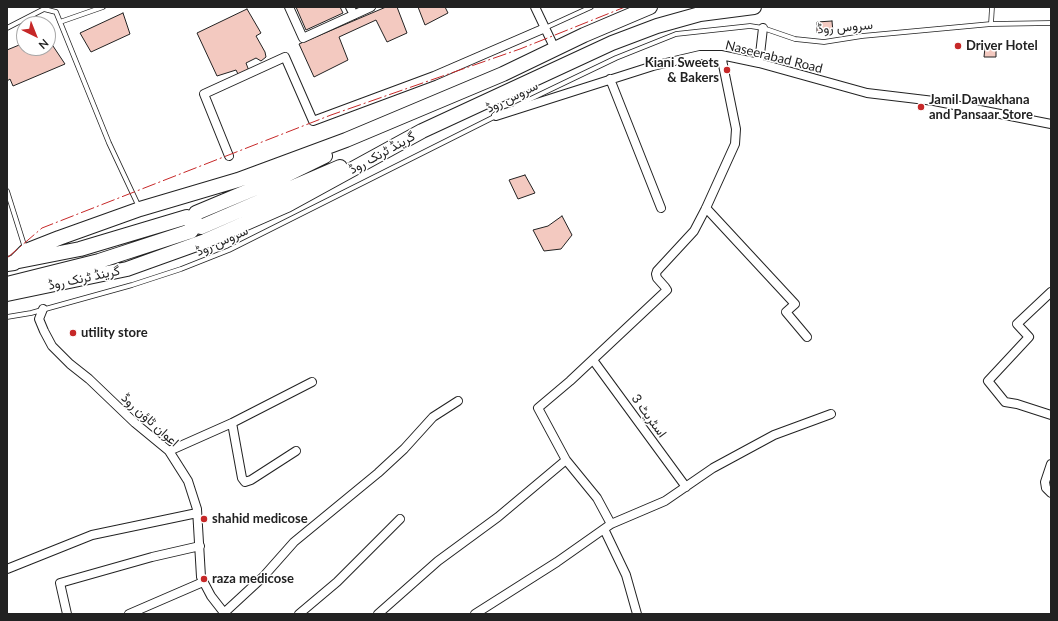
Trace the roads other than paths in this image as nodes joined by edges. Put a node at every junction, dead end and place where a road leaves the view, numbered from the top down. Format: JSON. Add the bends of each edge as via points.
{"nodes":[{"id":1,"x":103,"y":7,"type":"edge"},
{"id":2,"x":289,"y":7,"type":"edge"},
{"id":3,"x":371,"y":7,"type":"edge"},
{"id":4,"x":536,"y":7,"type":"edge"},
{"id":5,"x":591,"y":7,"type":"edge"},
{"id":6,"x":650,"y":7,"type":"edge"},
{"id":7,"x":754,"y":7,"type":"edge"},
{"id":8,"x":992,"y":7,"type":"edge"},
{"id":9,"x":352,"y":11,"type":"edge"},
{"id":10,"x":60,"y":22,"type":"junction"},
{"id":11,"x":1051,"y":23,"type":"edge"},
{"id":12,"x":990,"y":24,"type":"junction"},
{"id":13,"x":7,"y":28,"type":"edge"},
{"id":14,"x":545,"y":28,"type":"junction"},
{"id":15,"x":763,"y":28,"type":"junction"},
{"id":16,"x":555,"y":49,"type":"junction"},
{"id":17,"x":721,"y":55,"type":"junction"},
{"id":18,"x":759,"y":63,"type":"junction"},
{"id":19,"x":610,"y":79,"type":"junction"},
{"id":20,"x":496,"y":116,"type":"junction"},
{"id":21,"x":1051,"y":124,"type":"edge"},
{"id":22,"x":422,"y":131,"type":"junction"},
{"id":23,"x":346,"y":140,"type":"junction"},
{"id":24,"x":229,"y":156,"type":"dead end"},
{"id":25,"x":7,"y":192,"type":"edge"},
{"id":26,"x":661,"y":208,"type":"dead end"},
{"id":27,"x":706,"y":208,"type":"junction"},
{"id":28,"x":140,"y":209,"type":"junction"},
{"id":29,"x":26,"y":251,"type":"junction"},
{"id":30,"x":10,"y":263,"type":"edge"},
{"id":31,"x":7,"y":284,"type":"edge"},
{"id":32,"x":1051,"y":292,"type":"edge"},
{"id":33,"x":7,"y":294,"type":"edge"},
{"id":34,"x":44,"y":309,"type":"junction"},
{"id":35,"x":7,"y":317,"type":"edge"},
{"id":36,"x":807,"y":337,"type":"dead end"},
{"id":37,"x":593,"y":360,"type":"junction"},
{"id":38,"x":312,"y":382,"type":"dead end"},
{"id":39,"x":458,"y":401,"type":"dead end"},
{"id":40,"x":831,"y":414,"type":"dead end"},
{"id":41,"x":1051,"y":415,"type":"edge"},
{"id":42,"x":232,"y":423,"type":"junction"},
{"id":43,"x":169,"y":451,"type":"junction"},
{"id":44,"x":296,"y":451,"type":"dead end"},
{"id":45,"x":566,"y":460,"type":"junction"},
{"id":46,"x":1051,"y":464,"type":"edge"},
{"id":47,"x":686,"y":487,"type":"junction"},
{"id":48,"x":1051,"y":493,"type":"edge"},
{"id":49,"x":197,"y":513,"type":"junction"},
{"id":50,"x":400,"y":519,"type":"dead end"},
{"id":51,"x":608,"y":527,"type":"junction"},
{"id":52,"x":200,"y":546,"type":"junction"},
{"id":53,"x":7,"y":569,"type":"edge"},
{"id":54,"x":203,"y":582,"type":"junction"},
{"id":55,"x":66,"y":612,"type":"edge"},
{"id":56,"x":224,"y":613,"type":"edge"},
{"id":57,"x":58,"y":614,"type":"edge"},
{"id":58,"x":129,"y":614,"type":"edge"},
{"id":59,"x":299,"y":614,"type":"edge"},
{"id":60,"x":378,"y":614,"type":"edge"},
{"id":61,"x":475,"y":614,"type":"edge"},
{"id":62,"x":637,"y":614,"type":"edge"}],
"edges":[{"from":1,"to":10,"type":"lane"},
{"from":2,"to":9,"type":"street","via":[[303,38]]},
{"from":3,"to":9,"type":"street"},
{"from":4,"to":14,"type":"street"},
{"from":5,"to":14,"type":"lane"},
{"from":6,"to":16,"type":"highway","name":"گرینڈ ٹرنک روڈ"},
{"from":7,"to":22,"type":"highway","name":"گرینڈ ٹرنک روڈ","via":[[700,14],[644,31],[612,43]]},
{"from":8,"to":12,"type":"lane"},
{"from":10,"to":13,"type":"lane","via":[[56,12],[44,9]]},
{"from":10,"to":28,"type":"lane","via":[[109,143]]},
{"from":11,"to":12,"type":"lane","name":"سروس روڈ"},
{"from":12,"to":15,"type":"lane","name":"سروس روڈ","via":[[824,42],[795,39]]},
{"from":14,"to":16,"type":"street"},
{"from":14,"to":24,"type":"street","via":[[434,76],[313,120],[285,57],[204,94]]},
{"from":15,"to":18,"type":"street"},
{"from":15,"to":20,"type":"lane","name":"سروس روڈ","via":[[750,26],[676,34],[616,58]]},
{"from":16,"to":23,"type":"highway","name":"گرینڈ ٹرنک روڈ","via":[[503,74]]},
{"from":17,"to":18,"type":"street","name":"Naseerabad Road"},
{"from":17,"to":19,"type":"street","name":"Naseerabad Road","via":[[700,55]]},
{"from":17,"to":27,"type":"street","via":[[736,129],[735,144]]},
{"from":18,"to":21,"type":"street","name":"Naseerabad Road","via":[[867,93],[934,101]]},
{"from":19,"to":20,"type":"street","name":"Naseerabad Road"},
{"from":19,"to":26,"type":"street"},
{"from":20,"to":34,"type":"lane","name":"سروس روڈ","via":[[229,250],[132,286]]},
{"from":22,"to":23,"type":"highway","via":[[201,227],[197,225],[194,217],[196,213],[325,157]]},
{"from":22,"to":33,"type":"highway","name":"گرینڈ ٹرنک روڈ","via":[[288,205],[205,241],[127,269]]},
{"from":23,"to":28,"type":"highway","name":"گرینڈ ٹرنک روڈ","via":[[238,180]]},
{"from":25,"to":29,"type":"lane"},
{"from":27,"to":36,"type":"street","via":[[795,304],[786,312]]},
{"from":27,"to":37,"type":"street","via":[[694,230],[657,271],[657,278],[666,290]]},
{"from":28,"to":29,"type":"highway","name":"گرینڈ ٹرنک روڈ"},
{"from":29,"to":30,"type":"highway","name":"گرینڈ ٹرنک روڈ"},
{"from":30,"to":31,"type":"highway","via":[[80,249],[187,217],[193,224],[191,231],[99,261]]},
{"from":32,"to":41,"type":"street","via":[[1017,324],[1029,337],[988,381],[1005,402]]},
{"from":34,"to":35,"type":"lane","name":"سروس روڈ"},
{"from":34,"to":43,"type":"street","name":"اعوان ٹاؤن روڈ","via":[[39,319],[52,346]]},
{"from":37,"to":45,"type":"street","via":[[538,408]]},
{"from":37,"to":47,"type":"street","name":"اسٹریٹ 3"},
{"from":38,"to":42,"type":"street"},
{"from":39,"to":56,"type":"street","via":[[434,417],[378,473],[294,542],[263,577]]},
{"from":40,"to":47,"type":"street","via":[[774,435],[713,468]]},
{"from":42,"to":43,"type":"street"},
{"from":42,"to":44,"type":"street","via":[[242,478],[245,482]]},
{"from":43,"to":49,"type":"street","name":"اعوان ٹاؤن روڈ","via":[[188,481]]},
{"from":45,"to":51,"type":"street","via":[[597,498]]},
{"from":45,"to":60,"type":"street","via":[[498,517],[438,561]]},
{"from":46,"to":48,"type":"street","via":[[1045,482]]},
{"from":47,"to":51,"type":"street","via":[[665,501]]},
{"from":49,"to":52,"type":"street","name":"اعوان ٹاؤن روڈ"},
{"from":49,"to":53,"type":"street","via":[[92,535]]},
{"from":50,"to":59,"type":"street","via":[[337,582]]},
{"from":51,"to":61,"type":"street"},
{"from":51,"to":62,"type":"street"},
{"from":52,"to":54,"type":"street","name":"اعوان ٹاؤن روڈ"},
{"from":52,"to":55,"type":"street","via":[[60,583]]},
{"from":54,"to":56,"type":"street","name":"اعوان ٹاؤن روڈ"},
{"from":54,"to":58,"type":"street"},
{"from":55,"to":57,"type":"street"}]}
